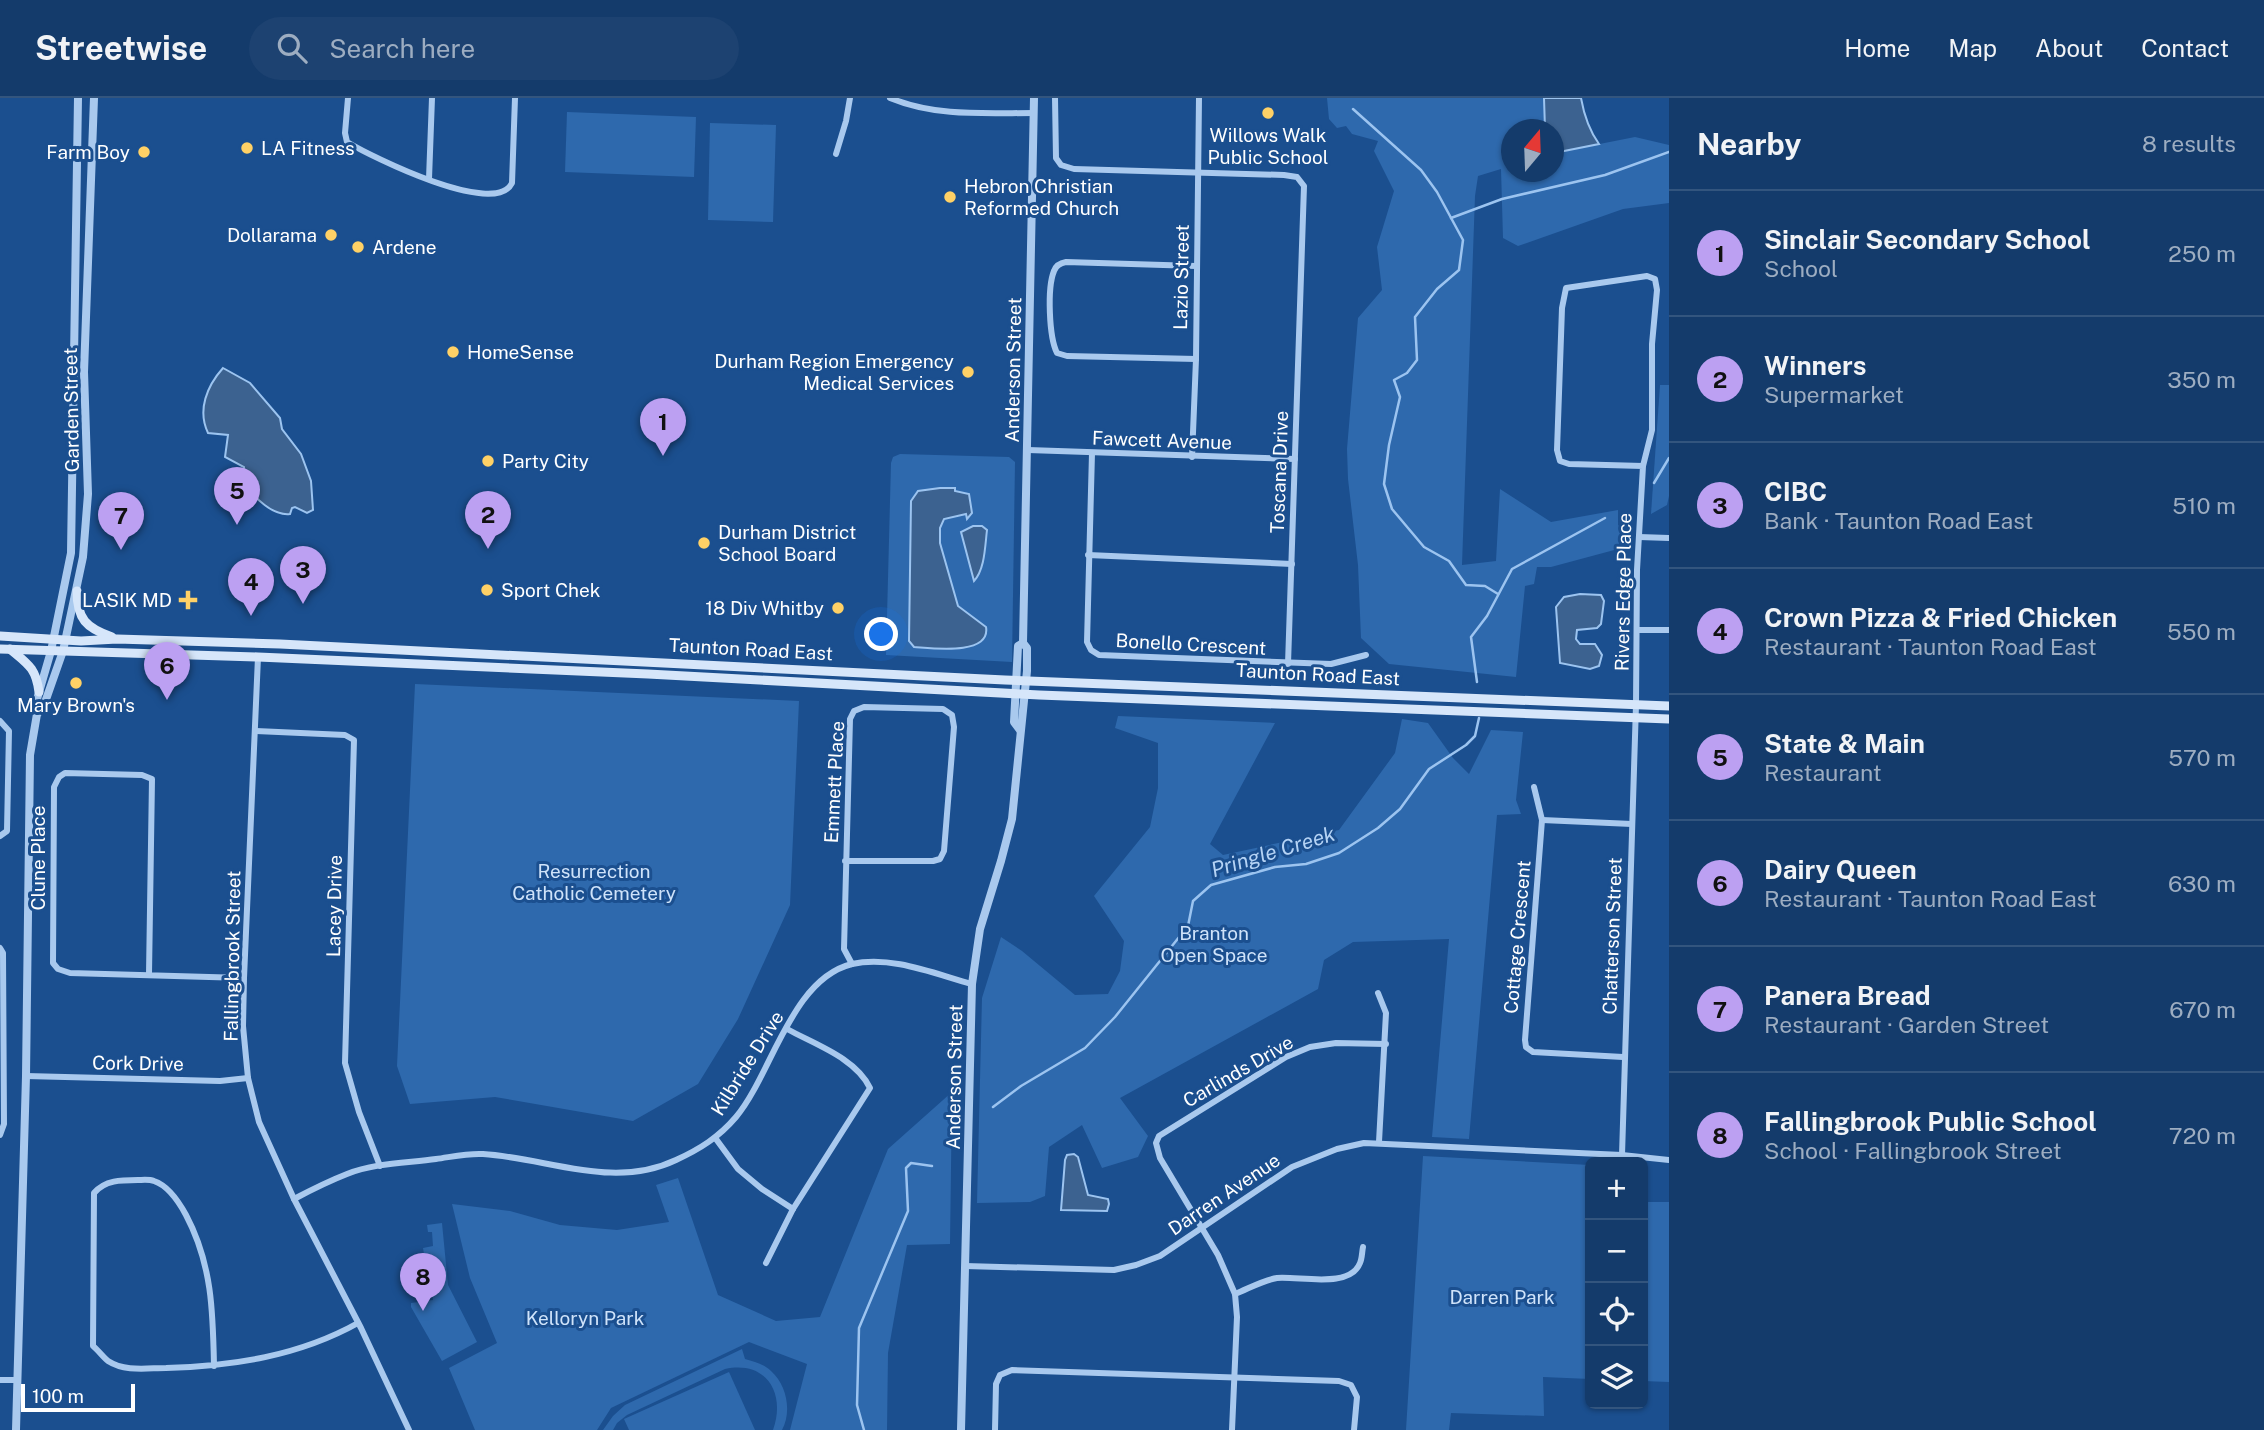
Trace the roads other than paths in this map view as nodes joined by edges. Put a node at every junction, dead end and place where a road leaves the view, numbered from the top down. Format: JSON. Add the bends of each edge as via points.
{"nodes":[{"id":1,"x":78,"y":98,"type":"edge"},
{"id":2,"x":94,"y":98,"type":"edge"},
{"id":3,"x":348,"y":98,"type":"edge"},
{"id":4,"x":432,"y":98,"type":"edge"},
{"id":5,"x":515,"y":98,"type":"edge"},
{"id":6,"x":850,"y":98,"type":"edge"},
{"id":7,"x":890,"y":98,"type":"edge"},
{"id":8,"x":1034,"y":98,"type":"edge"},
{"id":9,"x":1055,"y":98,"type":"edge"},
{"id":10,"x":1199,"y":98,"type":"edge"},
{"id":11,"x":1034,"y":113,"type":"junction"},
{"id":12,"x":835,"y":154,"type":"dead end"},
{"id":13,"x":1199,"y":173,"type":"junction"},
{"id":14,"x":429,"y":179,"type":"junction"},
{"id":15,"x":1196,"y":266,"type":"junction"},
{"id":16,"x":1196,"y":359,"type":"junction"},
{"id":17,"x":1028,"y":450,"type":"junction"},
{"id":18,"x":1093,"y":453,"type":"junction"},
{"id":19,"x":1192,"y":457,"type":"junction"},
{"id":20,"x":1295,"y":459,"type":"junction"},
{"id":21,"x":1643,"y":466,"type":"junction"},
{"id":22,"x":1639,"y":537,"type":"junction"},
{"id":23,"x":1669,"y":538,"type":"edge"},
{"id":24,"x":1088,"y":555,"type":"junction"},
{"id":25,"x":1292,"y":564,"type":"junction"},
{"id":26,"x":77,"y":591,"type":"junction"},
{"id":27,"x":1637,"y":630,"type":"junction"},
{"id":28,"x":1669,"y":630,"type":"edge"},
{"id":29,"x":0,"y":636,"type":"edge"},
{"id":30,"x":53,"y":639,"type":"junction"},
{"id":31,"x":117,"y":639,"type":"junction"},
{"id":32,"x":66,"y":640,"type":"junction"},
{"id":33,"x":1023,"y":643,"type":"junction"},
{"id":34,"x":5,"y":649,"type":"edge"},
{"id":35,"x":51,"y":651,"type":"junction"},
{"id":36,"x":63,"y":651,"type":"junction"},
{"id":37,"x":1366,"y":655,"type":"dead end"},
{"id":38,"x":258,"y":657,"type":"junction"},
{"id":39,"x":1287,"y":664,"type":"junction"},
{"id":40,"x":1016,"y":680,"type":"junction"},
{"id":41,"x":1027,"y":681,"type":"junction"},
{"id":42,"x":1276,"y":690,"type":"junction"},
{"id":43,"x":39,"y":692,"type":"junction"},
{"id":44,"x":1340,"y":693,"type":"junction"},
{"id":45,"x":1021,"y":694,"type":"junction"},
{"id":46,"x":1276,"y":704,"type":"junction"},
{"id":47,"x":1636,"y":705,"type":"junction"},
{"id":48,"x":1669,"y":706,"type":"edge"},
{"id":49,"x":1341,"y":707,"type":"junction"},
{"id":50,"x":37,"y":714,"type":"junction"},
{"id":51,"x":1635,"y":718,"type":"junction"},
{"id":52,"x":1669,"y":719,"type":"edge"},
{"id":53,"x":0,"y":721,"type":"edge"},
{"id":54,"x":256,"y":731,"type":"junction"},
{"id":55,"x":1534,"y":787,"type":"dead end"},
{"id":56,"x":1542,"y":820,"type":"junction"},
{"id":57,"x":1632,"y":824,"type":"junction"},
{"id":58,"x":0,"y":836,"type":"edge"},
{"id":59,"x":845,"y":861,"type":"junction"},
{"id":60,"x":0,"y":948,"type":"edge"},
{"id":61,"x":852,"y":964,"type":"junction"},
{"id":62,"x":149,"y":974,"type":"junction"},
{"id":63,"x":244,"y":978,"type":"junction"},
{"id":64,"x":972,"y":985,"type":"junction"},
{"id":65,"x":1378,"y":993,"type":"dead end"},
{"id":66,"x":787,"y":1029,"type":"junction"},
{"id":67,"x":1386,"y":1044,"type":"junction"},
{"id":68,"x":1623,"y":1058,"type":"junction"},
{"id":69,"x":26,"y":1076,"type":"junction"},
{"id":70,"x":248,"y":1078,"type":"junction"},
{"id":71,"x":0,"y":1135,"type":"edge"},
{"id":72,"x":716,"y":1139,"type":"junction"},
{"id":73,"x":1379,"y":1142,"type":"junction"},
{"id":74,"x":1622,"y":1155,"type":"junction"},
{"id":75,"x":1669,"y":1160,"type":"edge"},
{"id":76,"x":380,"y":1166,"type":"junction"},
{"id":77,"x":294,"y":1199,"type":"junction"},
{"id":78,"x":793,"y":1209,"type":"junction"},
{"id":79,"x":1203,"y":1229,"type":"junction"},
{"id":80,"x":1363,"y":1247,"type":"dead end"},
{"id":81,"x":766,"y":1263,"type":"dead end"},
{"id":82,"x":965,"y":1266,"type":"junction"},
{"id":83,"x":1236,"y":1294,"type":"junction"},
{"id":84,"x":358,"y":1322,"type":"junction"},
{"id":85,"x":214,"y":1366,"type":"junction"},
{"id":86,"x":1234,"y":1379,"type":"junction"},
{"id":87,"x":0,"y":1380,"type":"edge"},
{"id":88,"x":16,"y":1380,"type":"junction"},
{"id":89,"x":16,"y":1430,"type":"edge"},
{"id":90,"x":409,"y":1430,"type":"edge"},
{"id":91,"x":961,"y":1430,"type":"edge"},
{"id":92,"x":995,"y":1430,"type":"edge"},
{"id":93,"x":1231,"y":1430,"type":"edge"},
{"id":94,"x":1354,"y":1430,"type":"edge"}],
"edges":[{"from":1,"to":30,"type":"street","name":"Garden Street","via":[[71,553]]},
{"from":2,"to":26,"type":"street","name":"Garden Street","via":[[84,372],[88,494]]},
{"from":3,"to":14,"type":"street","via":[[347,142]]},
{"from":4,"to":14,"type":"street"},
{"from":5,"to":14,"type":"street","via":[[511,187],[487,195]]},
{"from":6,"to":12,"type":"street"},
{"from":7,"to":11,"type":"street","via":[[938,111]]},
{"from":8,"to":11,"type":"street","name":"Anderson Street"},
{"from":9,"to":13,"type":"street","via":[[1056,158],[1061,165]]},
{"from":10,"to":13,"type":"street","name":"Lazio Street"},
{"from":11,"to":17,"type":"street","name":"Anderson Street"},
{"from":13,"to":15,"type":"street","name":"Lazio Street"},
{"from":13,"to":20,"type":"street","name":"Toscana Drive","via":[[1284,175],[1297,177],[1304,186]]},
{"from":15,"to":16,"type":"street","name":"Lazio Street"},
{"from":15,"to":16,"type":"street","via":[[1066,262],[1054,270],[1051,286],[1052,341],[1057,353]]},
{"from":16,"to":19,"type":"street","name":"Lazio Street"},
{"from":17,"to":18,"type":"street","name":"Fawcett Avenue"},
{"from":17,"to":33,"type":"street","name":"Anderson Street"},
{"from":18,"to":19,"type":"street","name":"Fawcett Avenue"},
{"from":18,"to":24,"type":"street"},
{"from":19,"to":20,"type":"street","name":"Fawcett Avenue"},
{"from":20,"to":25,"type":"street","name":"Toscana Drive"},
{"from":21,"to":21,"type":"street","name":"Rivers Edge Place","via":[[1652,430],[1655,279],[1647,276],[1566,288],[1560,461]]},
{"from":21,"to":22,"type":"street","name":"Rivers Edge Place"},
{"from":22,"to":23,"type":"street"},
{"from":22,"to":27,"type":"street","name":"Rivers Edge Place"},
{"from":24,"to":25,"type":"street"},
{"from":24,"to":39,"type":"street","name":"Bonello Crescent","via":[[1087,642],[1098,655]]},
{"from":25,"to":39,"type":"street","name":"Bonello Crescent"},
{"from":26,"to":31,"type":"main road","via":[[77,607],[86,624]]},
{"from":26,"to":32,"type":"street","name":"Garden Street"},
{"from":27,"to":28,"type":"street"},
{"from":27,"to":47,"type":"street","name":"Rivers Edge Place"},
{"from":29,"to":30,"type":"main road","name":"Taunton Road East"},
{"from":30,"to":32,"type":"main road","name":"Taunton Road East"},
{"from":30,"to":35,"type":"street","name":"Garden Street"},
{"from":31,"to":32,"type":"main road","name":"Taunton Road East"},
{"from":31,"to":40,"type":"main road","name":"Taunton Road East"},
{"from":32,"to":36,"type":"street","name":"Garden Street"},
{"from":33,"to":40,"type":"street","name":"Anderson Street","via":[[1018,646]]},
{"from":33,"to":41,"type":"street","name":"Anderson Street"},
{"from":34,"to":35,"type":"main road","name":"Taunton Road East"},
{"from":34,"to":43,"type":"main road","via":[[33,668]]},
{"from":35,"to":36,"type":"main road","name":"Taunton Road East"},
{"from":35,"to":43,"type":"street","name":"Garden Street"},
{"from":36,"to":38,"type":"main road","name":"Taunton Road East"},
{"from":36,"to":50,"type":"street","name":"Garden Street"},
{"from":37,"to":39,"type":"street","via":[[1331,664]]},
{"from":38,"to":45,"type":"main road","name":"Taunton Road East"},
{"from":38,"to":54,"type":"street","name":"Fallingbrook Street"},
{"from":40,"to":41,"type":"main road","name":"Taunton Road East"},
{"from":40,"to":45,"type":"street","name":"Anderson Street"},
{"from":41,"to":42,"type":"main road","name":"Taunton Road East"},
{"from":41,"to":45,"type":"street","name":"Anderson Street"},
{"from":42,"to":44,"type":"main road","name":"Taunton Road East"},
{"from":42,"to":46,"type":"main road"},
{"from":43,"to":50,"type":"street","name":"Garden Street"},
{"from":44,"to":47,"type":"main road","name":"Taunton Road East"},
{"from":44,"to":49,"type":"main road"},
{"from":45,"to":46,"type":"main road","name":"Taunton Road East"},
{"from":45,"to":64,"type":"street","name":"Anderson Street","via":[[1014,722],[1020,730],[1012,819],[980,929]]},
{"from":46,"to":49,"type":"main road","name":"Taunton Road East"},
{"from":47,"to":48,"type":"main road","name":"Taunton Road East"},
{"from":47,"to":51,"type":"street","name":"Rivers Edge Place"},
{"from":49,"to":51,"type":"main road","name":"Taunton Road East"},
{"from":50,"to":69,"type":"street","name":"Garden Street","via":[[30,755]]},
{"from":51,"to":52,"type":"main road","name":"Taunton Road East"},
{"from":51,"to":57,"type":"street","name":"Chatterson Street"},
{"from":53,"to":58,"type":"street","via":[[9,731],[7,831]]},
{"from":54,"to":63,"type":"street","name":"Fallingbrook Street"},
{"from":54,"to":76,"type":"street","name":"Lacey Drive","via":[[345,735],[354,740],[345,1063]]},
{"from":55,"to":56,"type":"street"},
{"from":56,"to":57,"type":"street"},
{"from":56,"to":68,"type":"street","name":"Cottage Crescent","via":[[1526,1047],[1533,1052]]},
{"from":57,"to":68,"type":"street","name":"Chatterson Street"},
{"from":59,"to":59,"type":"street","name":"Emmett Place","via":[[850,719],[854,712],[864,707],[943,709],[953,715],[940,859]]},
{"from":59,"to":61,"type":"street","name":"Emmett Place","via":[[844,949]]},
{"from":60,"to":71,"type":"street","via":[[4,1124]]},
{"from":61,"to":64,"type":"street","name":"Kilbride Drive","via":[[913,968]]},
{"from":61,"to":66,"type":"street","name":"Kilbride Drive","via":[[826,975]]},
{"from":62,"to":62,"type":"street","name":"Clune Place","via":[[152,779],[65,773],[54,787],[53,963],[70,972]]},
{"from":62,"to":63,"type":"street","name":"Clune Place"},
{"from":63,"to":70,"type":"street","name":"Fallingbrook Street"},
{"from":64,"to":82,"type":"street","name":"Anderson Street"},
{"from":65,"to":67,"type":"street","via":[[1385,1013]]},
{"from":66,"to":72,"type":"street","name":"Kilbride Drive","via":[[738,1114]]},
{"from":66,"to":78,"type":"street","via":[[853,1066],[870,1088]]},
{"from":67,"to":73,"type":"street"},
{"from":67,"to":79,"type":"street","name":"Carlinds Drive","via":[[1310,1047],[1286,1057],[1159,1136],[1160,1158]]},
{"from":68,"to":74,"type":"street","name":"Chatterson Street"},
{"from":69,"to":70,"type":"street","name":"Cork Drive"},
{"from":69,"to":88,"type":"street","name":"Garden Street"},
{"from":70,"to":77,"type":"street","name":"Fallingbrook Street","via":[[259,1122]]},
{"from":72,"to":76,"type":"street","name":"Kilbride Drive","via":[[674,1161],[614,1173],[481,1154]]},
{"from":72,"to":78,"type":"street","via":[[738,1169]]},
{"from":73,"to":74,"type":"street","name":"Darren Avenue"},
{"from":73,"to":79,"type":"street","name":"Darren Avenue","via":[[1337,1149],[1292,1167]]},
{"from":74,"to":75,"type":"street","name":"Darren Avenue"},
{"from":76,"to":77,"type":"street","name":"Kilbride Drive","via":[[349,1173]]},
{"from":77,"to":84,"type":"street","name":"Fallingbrook Street"},
{"from":78,"to":81,"type":"street"},
{"from":79,"to":82,"type":"street","name":"Darren Avenue","via":[[1160,1256],[1114,1270]]},
{"from":79,"to":83,"type":"street"},
{"from":80,"to":83,"type":"street","via":[[1360,1265],[1338,1280],[1273,1279]]},
{"from":82,"to":91,"type":"street","name":"Anderson Street"},
{"from":83,"to":86,"type":"street"},
{"from":84,"to":85,"type":"street","via":[[288,1352]]},
{"from":84,"to":90,"type":"street","name":"Fallingbrook Street"},
{"from":85,"to":85,"type":"street","via":[[208,1278],[198,1239],[177,1198],[154,1181],[102,1184],[94,1193],[93,1346],[109,1361],[133,1369]]},
{"from":86,"to":92,"type":"street","via":[[1012,1370],[1000,1375],[996,1384]]},
{"from":86,"to":93,"type":"street"},
{"from":86,"to":94,"type":"street","via":[[1351,1385],[1357,1397]]},
{"from":87,"to":88,"type":"street"},
{"from":88,"to":89,"type":"street","name":"Garden Street"}]}
